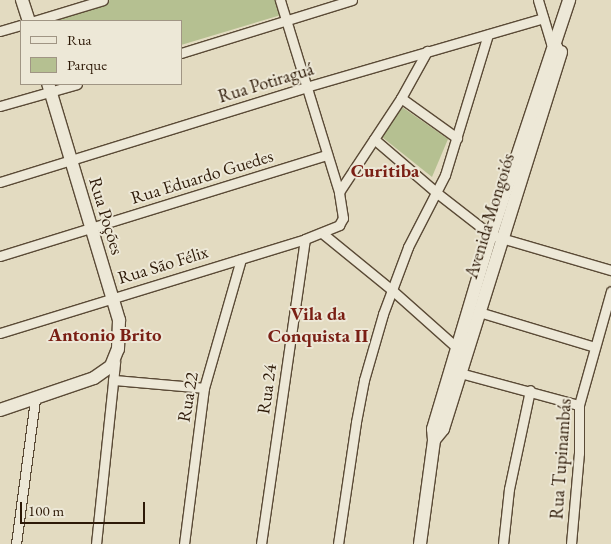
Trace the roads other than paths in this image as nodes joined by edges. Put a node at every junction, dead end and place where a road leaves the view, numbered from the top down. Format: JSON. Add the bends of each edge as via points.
{"nodes":[{"id":1,"x":22,"y":0,"type":"edge"},
{"id":2,"x":103,"y":0,"type":"edge"},
{"id":3,"x":280,"y":0,"type":"edge"},
{"id":4,"x":352,"y":0,"type":"edge"},
{"id":5,"x":538,"y":0,"type":"edge"},
{"id":6,"x":569,"y":0,"type":"edge"},
{"id":7,"x":577,"y":0,"type":"edge"},
{"id":8,"x":543,"y":18,"type":"junction"},
{"id":9,"x":29,"y":20,"type":"edge"},
{"id":10,"x":37,"y":20,"type":"edge"},
{"id":11,"x":286,"y":21,"type":"junction"},
{"id":12,"x":20,"y":25,"type":"edge"},
{"id":13,"x":0,"y":32,"type":"edge"},
{"id":14,"x":488,"y":34,"type":"junction"},
{"id":15,"x":558,"y":47,"type":"junction"},
{"id":16,"x":427,"y":52,"type":"junction"},
{"id":17,"x":182,"y":53,"type":"edge"},
{"id":18,"x":70,"y":85,"type":"edge"},
{"id":19,"x":49,"y":88,"type":"edge"},
{"id":20,"x":306,"y":88,"type":"junction"},
{"id":21,"x":401,"y":98,"type":"junction"},
{"id":22,"x":0,"y":106,"type":"edge"},
{"id":23,"x":457,"y":138,"type":"junction"},
{"id":24,"x":374,"y":140,"type":"junction"},
{"id":25,"x":327,"y":155,"type":"junction"},
{"id":26,"x":71,"y":160,"type":"junction"},
{"id":27,"x":0,"y":182,"type":"edge"},
{"id":28,"x":339,"y":192,"type":"junction"},
{"id":29,"x":436,"y":193,"type":"junction"},
{"id":30,"x":90,"y":228,"type":"junction"},
{"id":31,"x":322,"y":233,"type":"junction"},
{"id":32,"x":496,"y":237,"type":"junction"},
{"id":33,"x":305,"y":239,"type":"junction"},
{"id":34,"x":0,"y":256,"type":"edge"},
{"id":35,"x":242,"y":259,"type":"junction"},
{"id":36,"x":611,"y":270,"type":"edge"},
{"id":37,"x":392,"y":290,"type":"junction"},
{"id":38,"x":611,"y":291,"type":"edge"},
{"id":39,"x":112,"y":298,"type":"junction"},
{"id":40,"x":479,"y":312,"type":"junction"},
{"id":41,"x":0,"y":333,"type":"edge"},
{"id":42,"x":595,"y":346,"type":"junction"},
{"id":43,"x":457,"y":348,"type":"junction"},
{"id":44,"x":115,"y":359,"type":"junction"},
{"id":45,"x":460,"y":373,"type":"junction"},
{"id":46,"x":113,"y":380,"type":"junction"},
{"id":47,"x":204,"y":388,"type":"junction"},
{"id":48,"x":530,"y":390,"type":"junction"},
{"id":49,"x":34,"y":399,"type":"junction"},
{"id":50,"x":579,"y":405,"type":"junction"},
{"id":51,"x":0,"y":410,"type":"edge"},
{"id":52,"x":434,"y":440,"type":"junction"},
{"id":53,"x":16,"y":544,"type":"edge"},
{"id":54,"x":96,"y":544,"type":"edge"},
{"id":55,"x":184,"y":544,"type":"edge"},
{"id":56,"x":261,"y":544,"type":"edge"},
{"id":57,"x":338,"y":544,"type":"edge"},
{"id":58,"x":420,"y":544,"type":"edge"},
{"id":59,"x":503,"y":544,"type":"edge"},
{"id":60,"x":571,"y":544,"type":"edge"}],
"edges":[{"from":1,"to":9,"type":"street"},
{"from":2,"to":10,"type":"street"},
{"from":3,"to":11,"type":"street"},
{"from":4,"to":11,"type":"street"},
{"from":5,"to":8,"type":"street"},
{"from":6,"to":15,"type":"street","name":"Avenida Mongoiós"},
{"from":7,"to":15,"type":"street","name":"Avenida Mongoiós"},
{"from":8,"to":14,"type":"street","name":"Rua Potiraguá"},
{"from":8,"to":15,"type":"street"},
{"from":11,"to":17,"type":"street"},
{"from":11,"to":20,"type":"street"},
{"from":12,"to":13,"type":"street"},
{"from":14,"to":16,"type":"street","name":"Rua Potiraguá"},
{"from":14,"to":23,"type":"street"},
{"from":15,"to":32,"type":"street","name":"Avenida Mongoiós"},
{"from":16,"to":20,"type":"street","name":"Rua Potiraguá"},
{"from":16,"to":21,"type":"street"},
{"from":18,"to":19,"type":"street"},
{"from":19,"to":22,"type":"street"},
{"from":19,"to":26,"type":"street","name":"Rua Poções"},
{"from":20,"to":25,"type":"street"},
{"from":20,"to":26,"type":"street","name":"Rua Potiraguá"},
{"from":21,"to":23,"type":"street"},
{"from":21,"to":24,"type":"street"},
{"from":23,"to":29,"type":"street"},
{"from":24,"to":28,"type":"street"},
{"from":24,"to":29,"type":"street"},
{"from":25,"to":28,"type":"street"},
{"from":25,"to":30,"type":"street","name":"Rua Eduardo Guedes"},
{"from":26,"to":27,"type":"street","name":"Rua Potiraguá"},
{"from":26,"to":30,"type":"street","name":"Rua Poções"},
{"from":28,"to":31,"type":"street","name":"Rua São Félix","via":[[344,218],[335,228]]},
{"from":29,"to":32,"type":"street"},
{"from":29,"to":37,"type":"street","via":[[408,247]]},
{"from":30,"to":34,"type":"street","name":"Rua Eduardo Guedes"},
{"from":30,"to":39,"type":"street","name":"Rua Poções"},
{"from":31,"to":33,"type":"street","name":"Rua São Félix"},
{"from":31,"to":37,"type":"street"},
{"from":32,"to":36,"type":"street"},
{"from":32,"to":40,"type":"street","name":"Avenida Mongoiós"},
{"from":32,"to":43,"type":"street","name":"Avenida Mongoiós"},
{"from":33,"to":35,"type":"street","name":"Rua São Félix"},
{"from":33,"to":56,"type":"street","name":"Rua 24"},
{"from":35,"to":39,"type":"street","name":"Rua São Félix"},
{"from":35,"to":47,"type":"street","name":"Rua 22"},
{"from":37,"to":43,"type":"street"},
{"from":37,"to":57,"type":"street","via":[[364,380]]},
{"from":38,"to":42,"type":"street","name":"Rua Tupinambás"},
{"from":39,"to":41,"type":"street","name":"Rua São Félix"},
{"from":39,"to":44,"type":"street","name":"Rua Poções","via":[[120,338]]},
{"from":40,"to":42,"type":"street"},
{"from":40,"to":45,"type":"street","name":"Avenida Mongoiós"},
{"from":42,"to":50,"type":"street","name":"Rua Tupinambás"},
{"from":43,"to":52,"type":"street","name":"Avenida Mongoiós","via":[[433,429]]},
{"from":44,"to":46,"type":"street"},
{"from":44,"to":49,"type":"street","via":[[111,366],[94,378]]},
{"from":45,"to":48,"type":"street"},
{"from":45,"to":52,"type":"street","name":"Avenida Mongoiós","via":[[443,429]]},
{"from":46,"to":47,"type":"street"},
{"from":46,"to":54,"type":"street"},
{"from":47,"to":55,"type":"street","name":"Rua 22"},
{"from":48,"to":50,"type":"street"},
{"from":48,"to":59,"type":"street","via":[[514,459]]},
{"from":49,"to":51,"type":"street"},
{"from":49,"to":53,"type":"street"},
{"from":50,"to":60,"type":"street","name":"Rua Tupinambás","via":[[579,453]]},
{"from":52,"to":58,"type":"street","name":"Avenida Mongoiós"}]}
